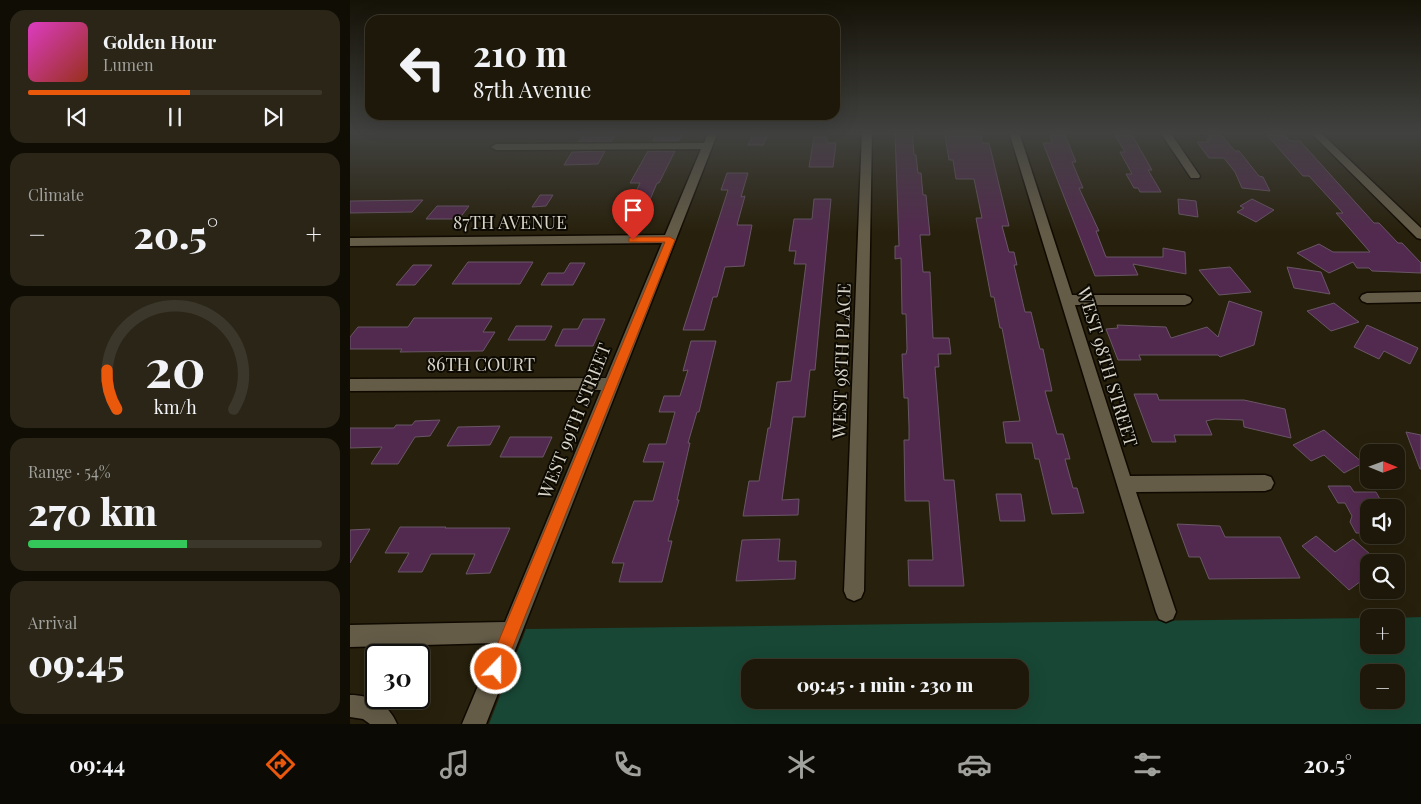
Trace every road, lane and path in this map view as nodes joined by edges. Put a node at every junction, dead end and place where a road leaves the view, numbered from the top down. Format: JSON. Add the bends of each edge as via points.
{"nodes":[{"id":1,"x":699,"y":166,"type":"edge"},
{"id":2,"x":866,"y":166,"type":"edge"},
{"id":3,"x":1024,"y":166,"type":"edge"},
{"id":4,"x":1188,"y":166,"type":"edge"},
{"id":5,"x":1350,"y":166,"type":"edge"},
{"id":6,"x":1195,"y":176,"type":"dead end"},
{"id":7,"x":1420,"y":233,"type":"edge"},
{"id":8,"x":670,"y":240,"type":"junction"},
{"id":9,"x":350,"y":242,"type":"edge"},
{"id":10,"x":1421,"y":297,"type":"edge"},
{"id":11,"x":1367,"y":298,"type":"dead end"},
{"id":12,"x":1066,"y":300,"type":"junction"},
{"id":13,"x":1185,"y":300,"type":"dead end"},
{"id":14,"x":612,"y":384,"type":"junction"},
{"id":15,"x":350,"y":385,"type":"edge"},
{"id":16,"x":1265,"y":483,"type":"dead end"},
{"id":17,"x":1124,"y":484,"type":"junction"},
{"id":18,"x":854,"y":591,"type":"dead end"},
{"id":19,"x":1166,"y":612,"type":"dead end"},
{"id":20,"x":510,"y":632,"type":"junction"},
{"id":21,"x":350,"y":636,"type":"edge"},
{"id":22,"x":354,"y":706,"type":"edge"},
{"id":23,"x":385,"y":724,"type":"edge"},
{"id":24,"x":474,"y":724,"type":"edge"}],
"edges":[{"from":1,"to":8,"type":"street","name":"WEST 99TH STREET"},
{"from":2,"to":18,"type":"street","name":"WEST 98TH PLACE"},
{"from":3,"to":12,"type":"street","name":"WEST 98TH STREET"},
{"from":4,"to":6,"type":"street"},
{"from":5,"to":7,"type":"street"},
{"from":8,"to":9,"type":"street","name":"87TH AVENUE"},
{"from":8,"to":14,"type":"street","name":"WEST 99TH STREET"},
{"from":10,"to":11,"type":"street"},
{"from":12,"to":13,"type":"street"},
{"from":12,"to":17,"type":"street","name":"WEST 98TH STREET"},
{"from":14,"to":15,"type":"street","name":"86TH COURT"},
{"from":14,"to":20,"type":"street","name":"WEST 99TH STREET"},
{"from":16,"to":17,"type":"street"},
{"from":17,"to":19,"type":"street","name":"WEST 98TH STREET"},
{"from":20,"to":21,"type":"street"},
{"from":20,"to":24,"type":"street","name":"WEST 99TH STREET"},
{"from":22,"to":23,"type":"street","via":[[373,710]]}]}
